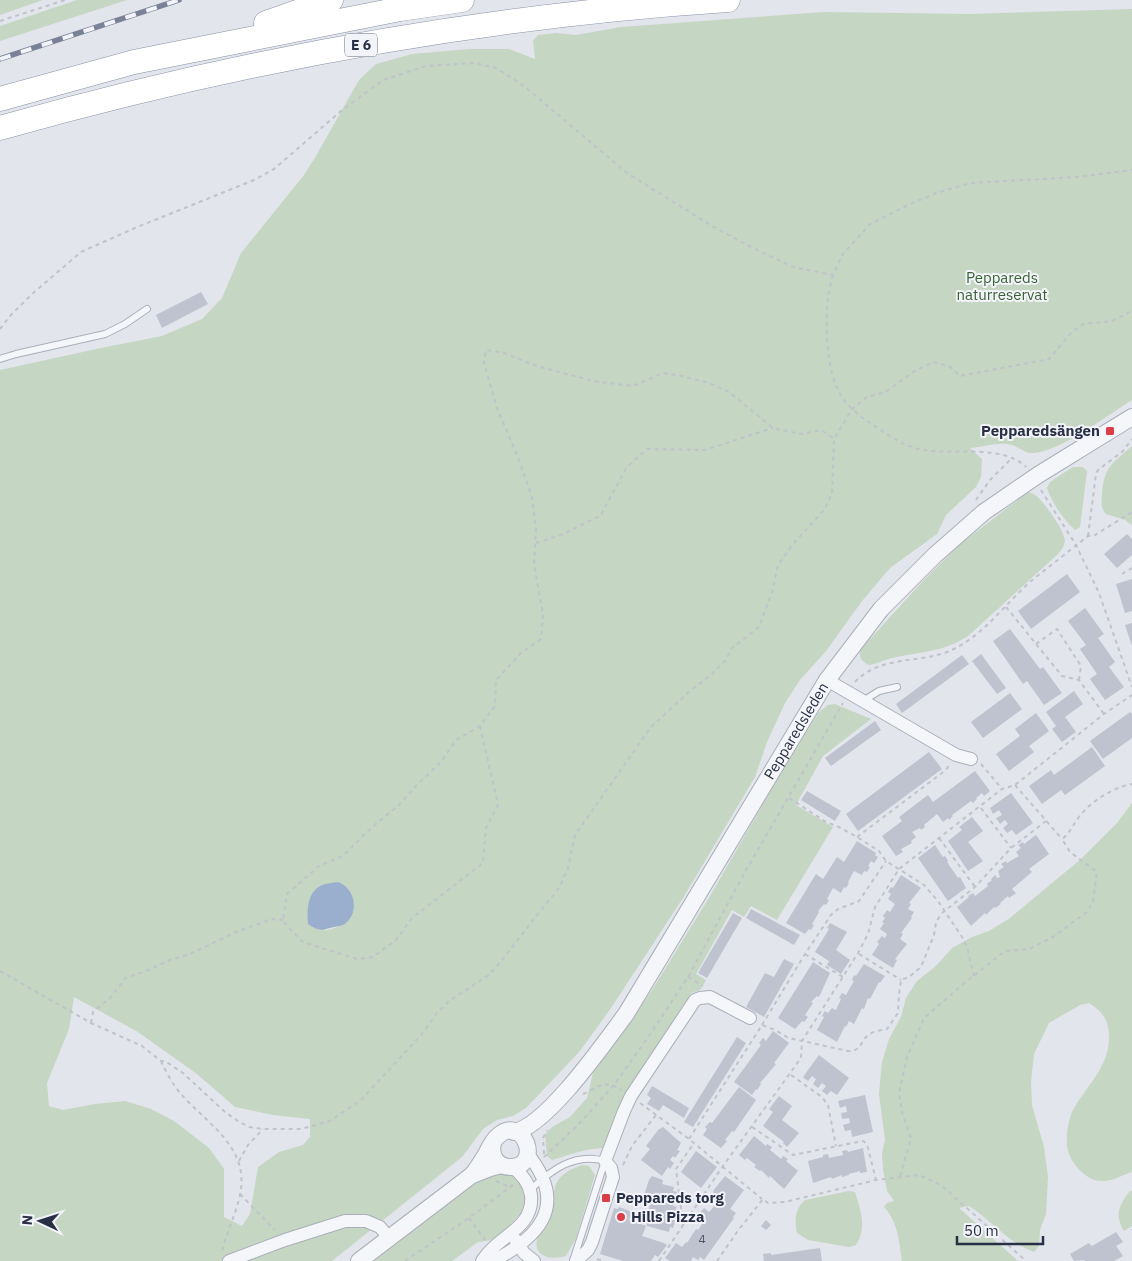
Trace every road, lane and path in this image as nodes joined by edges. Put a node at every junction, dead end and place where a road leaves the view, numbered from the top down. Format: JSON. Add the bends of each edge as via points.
{"nodes":[{"id":1,"x":64,"y":0,"type":"edge"},
{"id":2,"x":330,"y":0,"type":"edge"},
{"id":3,"x":462,"y":0,"type":"edge"},
{"id":4,"x":728,"y":0,"type":"edge"},
{"id":5,"x":0,"y":22,"type":"edge"},
{"id":6,"x":203,"y":47,"type":"junction"},
{"id":7,"x":0,"y":99,"type":"edge"},
{"id":8,"x":0,"y":128,"type":"edge"},
{"id":9,"x":1132,"y":170,"type":"edge"},
{"id":10,"x":833,"y":275,"type":"junction"},
{"id":11,"x":147,"y":309,"type":"dead end"},
{"id":12,"x":1132,"y":311,"type":"edge"},
{"id":13,"x":0,"y":329,"type":"edge"},
{"id":14,"x":0,"y":359,"type":"edge"},
{"id":15,"x":852,"y":409,"type":"junction"},
{"id":16,"x":1132,"y":417,"type":"edge"},
{"id":17,"x":773,"y":428,"type":"junction"},
{"id":18,"x":834,"y":439,"type":"junction"},
{"id":19,"x":1132,"y":439,"type":"edge"},
{"id":20,"x":1012,"y":458,"type":"junction"},
{"id":21,"x":1028,"y":469,"type":"dead end"},
{"id":22,"x":1039,"y":486,"type":"dead end"},
{"id":23,"x":972,"y":503,"type":"dead end"},
{"id":24,"x":1132,"y":512,"type":"edge"},
{"id":25,"x":1088,"y":536,"type":"junction"},
{"id":26,"x":535,"y":543,"type":"junction"},
{"id":27,"x":1076,"y":546,"type":"junction"},
{"id":28,"x":1132,"y":568,"type":"edge"},
{"id":29,"x":1122,"y":574,"type":"dead end"},
{"id":30,"x":1005,"y":607,"type":"junction"},
{"id":31,"x":1035,"y":644,"type":"junction"},
{"id":32,"x":827,"y":680,"type":"junction"},
{"id":33,"x":1080,"y":680,"type":"junction"},
{"id":34,"x":897,"y":687,"type":"dead end"},
{"id":35,"x":1132,"y":687,"type":"edge"},
{"id":36,"x":848,"y":693,"type":"junction"},
{"id":37,"x":1132,"y":695,"type":"edge"},
{"id":38,"x":863,"y":701,"type":"junction"},
{"id":39,"x":1104,"y":714,"type":"junction"},
{"id":40,"x":480,"y":726,"type":"junction"},
{"id":41,"x":956,"y":755,"type":"junction"},
{"id":42,"x":971,"y":759,"type":"joint"},
{"id":43,"x":1132,"y":784,"type":"edge"},
{"id":44,"x":1015,"y":785,"type":"junction"},
{"id":45,"x":1002,"y":789,"type":"junction"},
{"id":46,"x":789,"y":798,"type":"junction"},
{"id":47,"x":980,"y":807,"type":"junction"},
{"id":48,"x":1046,"y":821,"type":"junction"},
{"id":49,"x":857,"y":837,"type":"junction"},
{"id":50,"x":939,"y":838,"type":"junction"},
{"id":51,"x":1062,"y":839,"type":"junction"},
{"id":52,"x":1011,"y":848,"type":"junction"},
{"id":53,"x":886,"y":861,"type":"junction"},
{"id":54,"x":899,"y":869,"type":"junction"},
{"id":55,"x":975,"y":887,"type":"junction"},
{"id":56,"x":944,"y":911,"type":"junction"},
{"id":57,"x":284,"y":920,"type":"junction"},
{"id":58,"x":858,"y":953,"type":"junction"},
{"id":59,"x":805,"y":954,"type":"junction"},
{"id":60,"x":0,"y":971,"type":"edge"},
{"id":61,"x":974,"y":976,"type":"junction"},
{"id":62,"x":843,"y":977,"type":"junction"},
{"id":63,"x":901,"y":980,"type":"junction"},
{"id":64,"x":750,"y":1018,"type":"joint"},
{"id":65,"x":91,"y":1023,"type":"junction"},
{"id":66,"x":762,"y":1026,"type":"junction"},
{"id":67,"x":802,"y":1040,"type":"junction"},
{"id":68,"x":160,"y":1061,"type":"junction"},
{"id":69,"x":790,"y":1074,"type":"junction"},
{"id":70,"x":614,"y":1085,"type":"junction"},
{"id":71,"x":631,"y":1096,"type":"junction"},
{"id":72,"x":576,"y":1097,"type":"dead end"},
{"id":73,"x":544,"y":1123,"type":"junction"},
{"id":74,"x":752,"y":1126,"type":"junction"},
{"id":75,"x":263,"y":1129,"type":"junction"},
{"id":76,"x":514,"y":1132,"type":"junction"},
{"id":77,"x":689,"y":1139,"type":"junction"},
{"id":78,"x":493,"y":1143,"type":"junction"},
{"id":79,"x":694,"y":1143,"type":"junction"},
{"id":80,"x":836,"y":1146,"type":"junction"},
{"id":81,"x":534,"y":1155,"type":"junction"},
{"id":82,"x":605,"y":1161,"type":"junction"},
{"id":83,"x":238,"y":1162,"type":"junction"},
{"id":84,"x":723,"y":1166,"type":"junction"},
{"id":85,"x":512,"y":1170,"type":"junction"},
{"id":86,"x":472,"y":1175,"type":"junction"},
{"id":87,"x":900,"y":1176,"type":"junction"},
{"id":88,"x":543,"y":1178,"type":"junction"},
{"id":89,"x":876,"y":1180,"type":"junction"},
{"id":90,"x":530,"y":1190,"type":"junction"},
{"id":91,"x":240,"y":1194,"type":"junction"},
{"id":92,"x":763,"y":1199,"type":"junction"},
{"id":93,"x":469,"y":1218,"type":"junction"},
{"id":94,"x":683,"y":1226,"type":"junction"},
{"id":95,"x":511,"y":1234,"type":"junction"},
{"id":96,"x":389,"y":1238,"type":"junction"},
{"id":97,"x":285,"y":1240,"type":"junction"},
{"id":98,"x":519,"y":1245,"type":"junction"},
{"id":99,"x":491,"y":1255,"type":"edge"},
{"id":100,"x":226,"y":1258,"type":"edge"},
{"id":101,"x":359,"y":1261,"type":"edge"},
{"id":102,"x":404,"y":1261,"type":"edge"},
{"id":103,"x":482,"y":1261,"type":"edge"},
{"id":104,"x":534,"y":1261,"type":"edge"},
{"id":105,"x":575,"y":1261,"type":"edge"},
{"id":106,"x":659,"y":1261,"type":"edge"},
{"id":107,"x":717,"y":1261,"type":"edge"},
{"id":108,"x":1026,"y":1261,"type":"edge"}],
"edges":[{"from":1,"to":5,"type":"path"},
{"from":2,"to":6,"type":"highway"},
{"from":3,"to":6,"type":"highway","number":"E 6"},
{"from":4,"to":8,"type":"highway","number":"E 6","via":[[553,16],[406,37],[156,87]]},
{"from":6,"to":7,"type":"highway","number":"E 6","via":[[134,62]]},
{"from":9,"to":10,"type":"path","via":[[1078,177],[970,183],[936,193],[870,224],[843,254]]},
{"from":10,"to":13,"type":"path","via":[[793,267],[712,226],[627,173],[524,86],[496,68],[475,63],[426,66],[383,80],[341,111],[274,169],[254,180],[81,252],[32,294]]},
{"from":10,"to":15,"type":"path","via":[[828,297],[827,334],[832,374],[842,398]]},
{"from":11,"to":14,"type":"lane","via":[[105,334]]},
{"from":12,"to":15,"type":"path","via":[[1112,321],[1083,324],[1049,358],[960,376],[949,366],[932,362],[912,372],[886,392],[867,397]]},
{"from":15,"to":18,"type":"path"},
{"from":15,"to":20,"type":"path","via":[[904,445],[946,452],[1001,453]]},
{"from":16,"to":32,"type":"street","name":"Pepparedsleden","via":[[1001,500],[956,534],[881,609]]},
{"from":17,"to":18,"type":"path","via":[[800,434],[821,430]]},
{"from":17,"to":26,"type":"path","via":[[705,450],[647,449],[626,467],[600,516],[561,535]]},
{"from":17,"to":26,"type":"path","via":[[729,392],[709,383],[663,373],[633,386],[593,381],[486,350],[484,363],[498,408],[532,497]]},
{"from":18,"to":75,"type":"path","via":[[832,494],[824,510],[778,565],[759,627],[731,649],[726,660],[712,674],[651,727],[575,835],[560,888],[490,975],[449,1001],[361,1100],[330,1122],[301,1129]]},
{"from":19,"to":25,"type":"path","via":[[1096,474]]},
{"from":20,"to":21,"type":"path"},
{"from":20,"to":23,"type":"path"},
{"from":22,"to":27,"type":"path"},
{"from":24,"to":25,"type":"path"},
{"from":25,"to":27,"type":"path"},
{"from":26,"to":40,"type":"path","via":[[534,564],[543,614],[541,639],[521,653],[496,680],[495,706]]},
{"from":27,"to":30,"type":"path","via":[[1030,582]]},
{"from":27,"to":35,"type":"path","via":[[1099,593]]},
{"from":28,"to":29,"type":"path"},
{"from":30,"to":31,"type":"path"},
{"from":30,"to":36,"type":"path","via":[[960,646],[932,657],[912,659],[865,673]]},
{"from":31,"to":33,"type":"path","via":[[1062,676]]},
{"from":31,"to":33,"type":"path","via":[[1057,629],[1081,666]]},
{"from":32,"to":36,"type":"street"},
{"from":32,"to":73,"type":"street","name":"Pepparedsleden","via":[[626,1014]]},
{"from":33,"to":39,"type":"path"},
{"from":34,"to":38,"type":"lane","via":[[879,691]]},
{"from":36,"to":38,"type":"street"},
{"from":36,"to":46,"type":"path"},
{"from":37,"to":39,"type":"path"},
{"from":38,"to":41,"type":"street"},
{"from":39,"to":44,"type":"path"},
{"from":40,"to":57,"type":"path","via":[[456,740],[442,762],[343,856],[319,866],[287,894]]},
{"from":40,"to":57,"type":"path","via":[[498,805],[486,828],[483,864],[412,918],[396,940],[373,956],[357,959],[303,942]]},
{"from":41,"to":42,"type":"street"},
{"from":41,"to":49,"type":"path","via":[[946,770]]},
{"from":42,"to":45,"type":"path","via":[[980,763]]},
{"from":43,"to":51,"type":"path","via":[[1115,789],[1094,803]]},
{"from":44,"to":45,"type":"path"},
{"from":44,"to":48,"type":"path"},
{"from":45,"to":47,"type":"path"},
{"from":46,"to":49,"type":"path"},
{"from":46,"to":70,"type":"path","via":[[688,977]]},
{"from":47,"to":50,"type":"path"},
{"from":47,"to":52,"type":"path"},
{"from":48,"to":51,"type":"path"},
{"from":48,"to":52,"type":"path"},
{"from":49,"to":53,"type":"path","via":[[879,851]]},
{"from":50,"to":54,"type":"path"},
{"from":50,"to":55,"type":"path"},
{"from":51,"to":61,"type":"path","via":[[1070,852],[1097,872],[1094,901],[1088,911],[1053,937],[1029,949],[1006,950]]},
{"from":52,"to":55,"type":"path"},
{"from":53,"to":54,"type":"path"},
{"from":53,"to":59,"type":"path","via":[[859,901],[831,915]]},
{"from":54,"to":56,"type":"path","via":[[924,885]]},
{"from":54,"to":58,"type":"path","via":[[875,907],[868,934]]},
{"from":55,"to":56,"type":"path"},
{"from":56,"to":61,"type":"path","via":[[967,947]]},
{"from":56,"to":63,"type":"path","via":[[936,922],[921,967]]},
{"from":57,"to":65,"type":"path","via":[[272,919],[236,932],[190,954],[126,978],[93,1012]]},
{"from":58,"to":62,"type":"path"},
{"from":58,"to":63,"type":"path"},
{"from":59,"to":62,"type":"path"},
{"from":59,"to":66,"type":"path"},
{"from":60,"to":65,"type":"path"},
{"from":61,"to":87,"type":"path","via":[[924,1018],[907,1057],[899,1093],[911,1138]]},
{"from":62,"to":67,"type":"path"},
{"from":63,"to":67,"type":"path","via":[[898,1012],[887,1029],[870,1033],[855,1051]]},
{"from":64,"to":66,"type":"path"},
{"from":64,"to":71,"type":"street","via":[[710,998],[695,1000]]},
{"from":65,"to":68,"type":"path","via":[[142,1046]]},
{"from":66,"to":67,"type":"path"},
{"from":66,"to":77,"type":"path"},
{"from":67,"to":69,"type":"path","via":[[802,1058]]},
{"from":68,"to":75,"type":"path","via":[[183,1073],[238,1121]]},
{"from":68,"to":83,"type":"path","via":[[179,1092],[222,1135],[235,1152]]},
{"from":69,"to":74,"type":"path"},
{"from":69,"to":80,"type":"path","via":[[828,1105]]},
{"from":70,"to":71,"type":"path"},
{"from":70,"to":72,"type":"path","via":[[604,1084]]},
{"from":70,"to":81,"type":"path","via":[[578,1125]]},
{"from":71,"to":77,"type":"path"},
{"from":71,"to":82,"type":"street"},
{"from":73,"to":76,"type":"street","name":"Pepparedsleden"},
{"from":73,"to":81,"type":"street","name":"Pepparedsleden"},
{"from":73,"to":81,"type":"path","via":[[545,1133]]},
{"from":74,"to":80,"type":"path","via":[[793,1155]]},
{"from":74,"to":84,"type":"path"},
{"from":75,"to":83,"type":"path"},
{"from":76,"to":78,"type":"street","via":[[503,1132]]},
{"from":76,"to":81,"type":"street","via":[[524,1138]]},
{"from":77,"to":79,"type":"path"},
{"from":78,"to":85,"type":"street","via":[[495,1160]]},
{"from":78,"to":86,"type":"street"},
{"from":79,"to":84,"type":"path"},
{"from":79,"to":94,"type":"path","via":[[676,1169]]},
{"from":80,"to":89,"type":"path","via":[[863,1141],[867,1144]]},
{"from":81,"to":85,"type":"street"},
{"from":81,"to":88,"type":"street"},
{"from":82,"to":88,"type":"lane","via":[[578,1159]]},
{"from":82,"to":105,"type":"street","via":[[613,1177],[592,1242]]},
{"from":83,"to":91,"type":"path"},
{"from":84,"to":92,"type":"path"},
{"from":84,"to":94,"type":"path"},
{"from":85,"to":86,"type":"street","via":[[490,1168]]},
{"from":85,"to":90,"type":"street"},
{"from":85,"to":93,"type":"path"},
{"from":86,"to":96,"type":"street"},
{"from":87,"to":89,"type":"path"},
{"from":87,"to":108,"type":"path","via":[[918,1175],[941,1185]]},
{"from":88,"to":90,"type":"lane"},
{"from":88,"to":98,"type":"street","via":[[547,1210],[534,1233]]},
{"from":89,"to":92,"type":"path","via":[[785,1202],[768,1203]]},
{"from":90,"to":95,"type":"street","via":[[526,1217]]},
{"from":91,"to":97,"type":"path"},
{"from":91,"to":100,"type":"path","via":[[223,1247]]},
{"from":92,"to":107,"type":"path"},
{"from":93,"to":99,"type":"path"},
{"from":93,"to":102,"type":"path"},
{"from":94,"to":106,"type":"path"},
{"from":95,"to":98,"type":"street"},
{"from":95,"to":99,"type":"street"},
{"from":96,"to":97,"type":"street","via":[[380,1227],[366,1221],[345,1221]]},
{"from":96,"to":101,"type":"street"},
{"from":97,"to":100,"type":"street"},
{"from":98,"to":99,"type":"street"},
{"from":98,"to":104,"type":"street"},
{"from":99,"to":103,"type":"street"}]}
